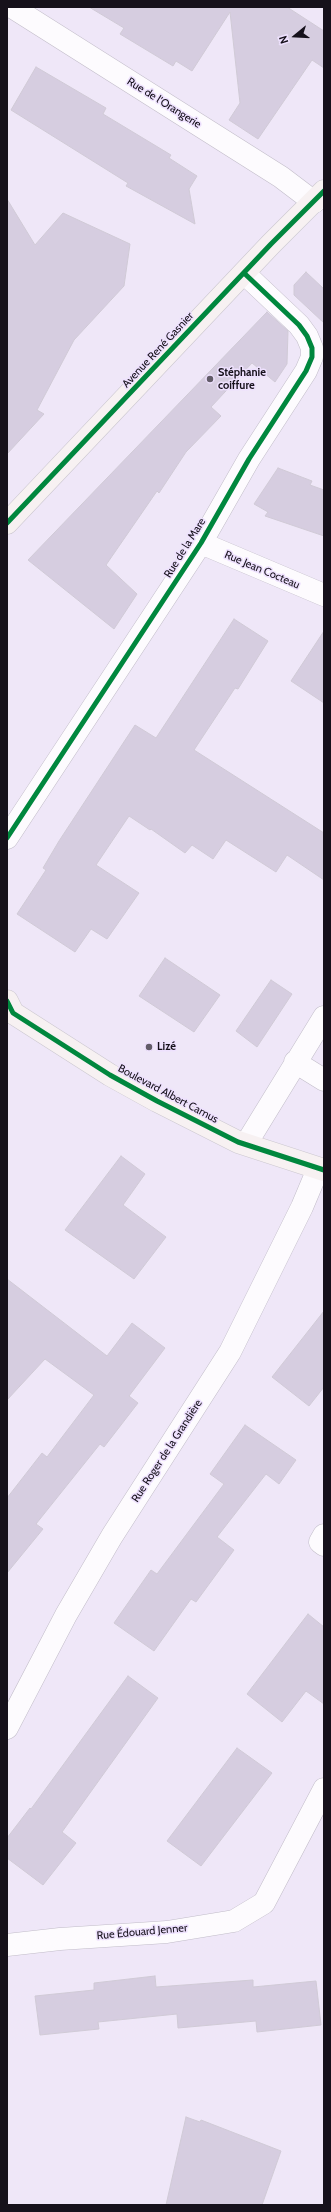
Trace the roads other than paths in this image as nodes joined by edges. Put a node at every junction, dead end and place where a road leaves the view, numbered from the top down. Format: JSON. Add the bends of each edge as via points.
{"nodes":[{"id":1,"x":12,"y":7,"type":"edge"},
{"id":2,"x":319,"y":196,"type":"edge"},
{"id":3,"x":244,"y":273,"type":"junction"},
{"id":4,"x":318,"y":347,"type":"edge"},
{"id":5,"x":7,"y":523,"type":"edge"},
{"id":6,"x":201,"y":543,"type":"junction"},
{"id":7,"x":324,"y":595,"type":"edge"},
{"id":8,"x":7,"y":838,"type":"edge"},
{"id":9,"x":9,"y":1009,"type":"edge"},
{"id":10,"x":324,"y":1016,"type":"edge"},
{"id":11,"x":295,"y":1062,"type":"junction"},
{"id":12,"x":324,"y":1080,"type":"edge"},
{"id":13,"x":246,"y":1144,"type":"junction"},
{"id":14,"x":321,"y":1170,"type":"edge"},
{"id":15,"x":324,"y":1535,"type":"edge"},
{"id":16,"x":324,"y":1545,"type":"edge"},
{"id":17,"x":7,"y":1728,"type":"edge"},
{"id":18,"x":324,"y":1789,"type":"edge"},
{"id":19,"x":7,"y":1945,"type":"edge"}],
"edges":[{"from":1,"to":2,"type":"street","name":"Rue de l'Orangerie","via":[[281,177]]},
{"from":2,"to":3,"type":"main road","name":"Avenue René Gasnier"},
{"from":3,"to":4,"type":"street","name":"Rue de la Mare"},
{"from":3,"to":5,"type":"main road","name":"Avenue René Gasnier"},
{"from":4,"to":6,"type":"street","name":"Rue de la Mare"},
{"from":6,"to":7,"type":"street","name":"Rue Jean Cocteau"},
{"from":6,"to":8,"type":"street","name":"Rue de la Mare"},
{"from":9,"to":13,"type":"main road","name":"Boulevard Albert Camus","via":[[110,1075],[157,1102]]},
{"from":10,"to":11,"type":"street"},
{"from":11,"to":12,"type":"street"},
{"from":11,"to":13,"type":"street"},
{"from":13,"to":14,"type":"main road","name":"Boulevard Albert Camus"},
{"from":14,"to":17,"type":"street","name":"Rue Roger de la Grandière","via":[[230,1352],[66,1615]]},
{"from":15,"to":16,"type":"street","via":[[320,1542]]},
{"from":18,"to":19,"type":"street","name":"Rue Édouard Jenner","via":[[264,1903],[234,1921],[167,1932]]}]}
